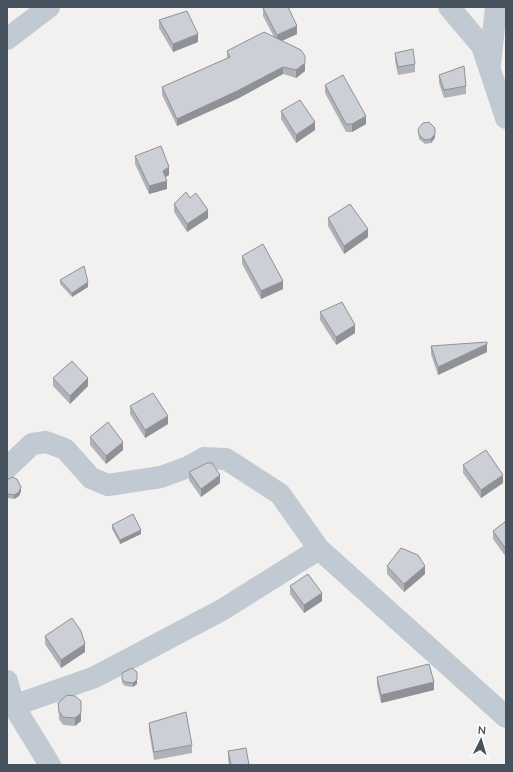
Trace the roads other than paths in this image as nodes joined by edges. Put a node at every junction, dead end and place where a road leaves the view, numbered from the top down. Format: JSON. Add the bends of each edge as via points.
{"nodes":[{"id":1,"x":49,"y":7,"type":"edge"},
{"id":2,"x":450,"y":7,"type":"edge"},
{"id":3,"x":496,"y":7,"type":"edge"},
{"id":4,"x":7,"y":39,"type":"edge"},
{"id":5,"x":490,"y":70,"type":"junction"},
{"id":6,"x":506,"y":118,"type":"edge"},
{"id":7,"x":7,"y":468,"type":"edge"},
{"id":8,"x":319,"y":549,"type":"junction"},
{"id":9,"x":7,"y":681,"type":"edge"},
{"id":10,"x":15,"y":708,"type":"junction"},
{"id":11,"x":506,"y":718,"type":"edge"},
{"id":12,"x":50,"y":765,"type":"edge"}],
"edges":[{"from":1,"to":4,"type":"street"},
{"from":2,"to":5,"type":"street","via":[[482,46]]},
{"from":3,"to":5,"type":"street"},
{"from":5,"to":6,"type":"street"},
{"from":7,"to":8,"type":"street","via":[[32,444],[46,442],[65,449],[91,478],[108,485],[161,476],[188,467],[204,458],[226,459],[280,494]]},
{"from":8,"to":10,"type":"street","via":[[222,610],[94,676]]},
{"from":8,"to":11,"type":"street"},
{"from":9,"to":10,"type":"street"},
{"from":10,"to":12,"type":"street"}]}
